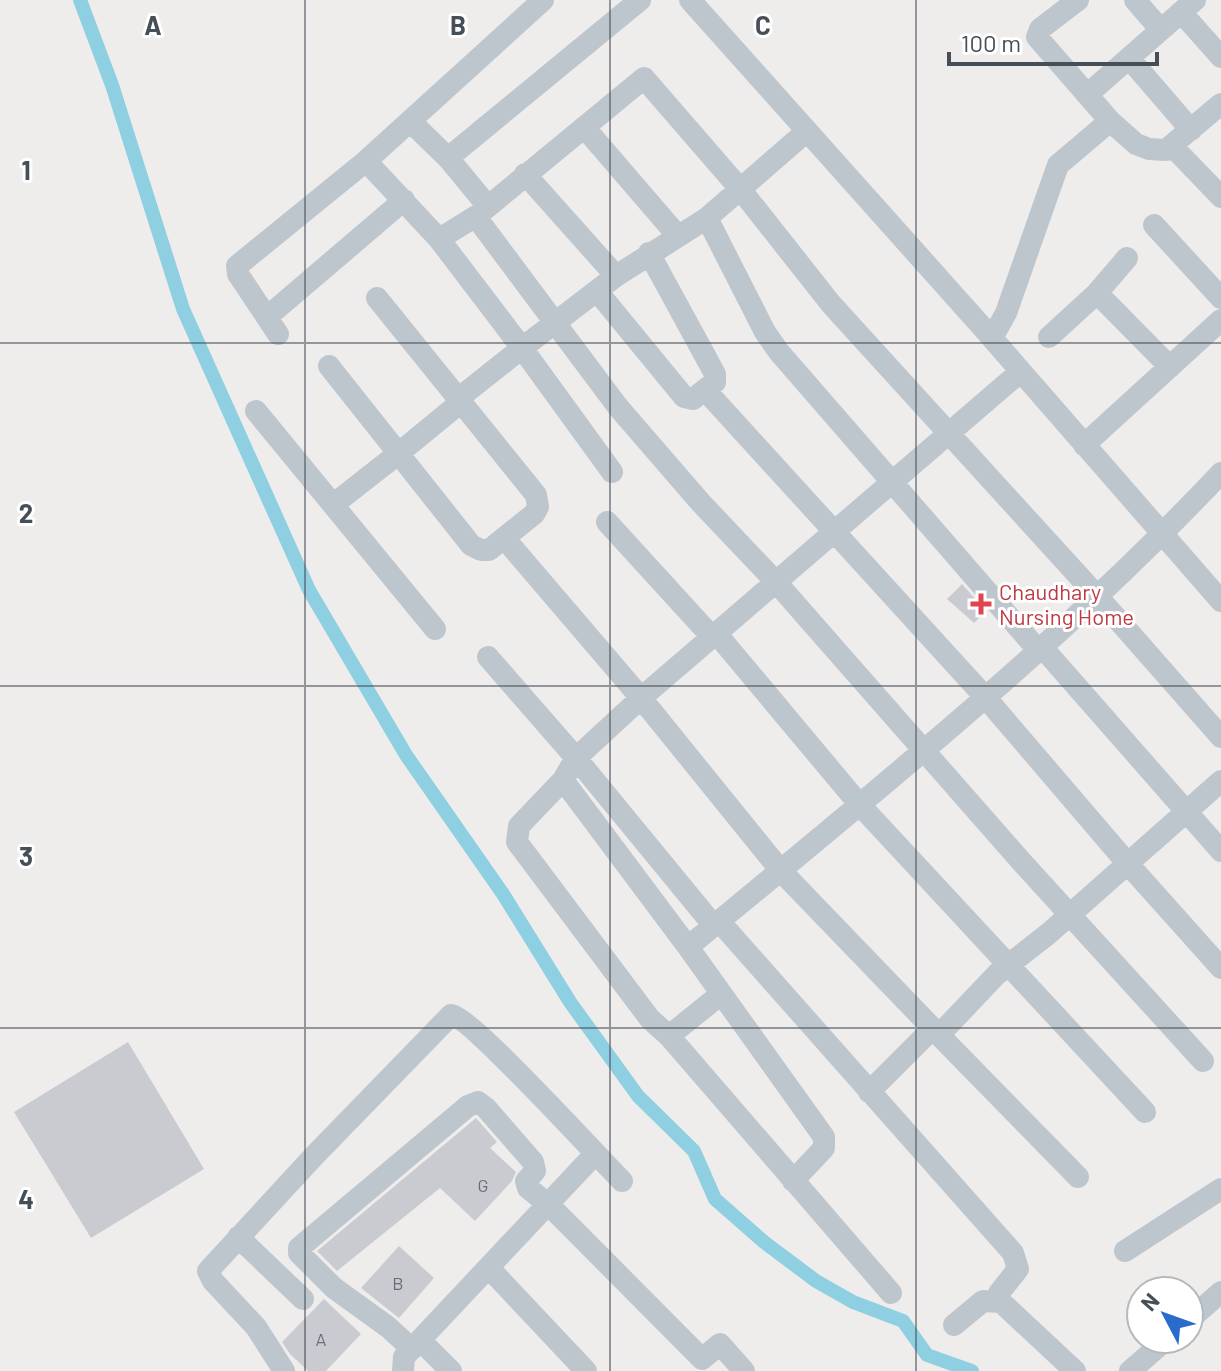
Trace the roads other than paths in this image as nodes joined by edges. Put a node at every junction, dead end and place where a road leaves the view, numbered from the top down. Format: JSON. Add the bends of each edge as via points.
{"nodes":[{"id":1,"x":543,"y":0,"type":"edge"},
{"id":2,"x":640,"y":0,"type":"edge"},
{"id":3,"x":690,"y":0,"type":"edge"},
{"id":4,"x":1078,"y":0,"type":"edge"},
{"id":5,"x":1135,"y":0,"type":"edge"},
{"id":6,"x":1188,"y":6,"type":"edge"},
{"id":7,"x":1161,"y":30,"type":"junction"},
{"id":8,"x":1221,"y":57,"type":"edge"},
{"id":9,"x":1129,"y":58,"type":"junction"},
{"id":10,"x":1088,"y":94,"type":"junction"},
{"id":11,"x":1221,"y":104,"type":"edge"},
{"id":12,"x":410,"y":121,"type":"junction"},
{"id":13,"x":1110,"y":121,"type":"junction"},
{"id":14,"x":584,"y":127,"type":"junction"},
{"id":15,"x":1191,"y":130,"type":"junction"},
{"id":16,"x":807,"y":131,"type":"junction"},
{"id":17,"x":1172,"y":146,"type":"junction"},
{"id":18,"x":448,"y":158,"type":"junction"},
{"id":19,"x":366,"y":161,"type":"junction"},
{"id":20,"x":525,"y":174,"type":"junction"},
{"id":21,"x":741,"y":190,"type":"junction"},
{"id":22,"x":1221,"y":197,"type":"edge"},
{"id":23,"x":404,"y":200,"type":"junction"},
{"id":24,"x":480,"y":213,"type":"junction"},
{"id":25,"x":707,"y":218,"type":"junction"},
{"id":26,"x":1154,"y":225,"type":"dead end"},
{"id":27,"x":677,"y":235,"type":"junction"},
{"id":28,"x":439,"y":239,"type":"junction"},
{"id":29,"x":649,"y":253,"type":"junction"},
{"id":30,"x":1127,"y":258,"type":"dead end"},
{"id":31,"x":616,"y":276,"type":"junction"},
{"id":32,"x":597,"y":291,"type":"junction"},
{"id":33,"x":1097,"y":293,"type":"junction"},
{"id":34,"x":377,"y":298,"type":"dead end"},
{"id":35,"x":1221,"y":298,"type":"edge"},
{"id":36,"x":1221,"y":320,"type":"edge"},
{"id":37,"x":555,"y":325,"type":"junction"},
{"id":38,"x":1049,"y":337,"type":"dead end"},
{"id":39,"x":992,"y":338,"type":"junction"},
{"id":40,"x":522,"y":348,"type":"junction"},
{"id":41,"x":329,"y":366,"type":"dead end"},
{"id":42,"x":1170,"y":367,"type":"junction"},
{"id":43,"x":1020,"y":372,"type":"junction"},
{"id":44,"x":706,"y":391,"type":"junction"},
{"id":45,"x":459,"y":400,"type":"junction"},
{"id":46,"x":256,"y":411,"type":"dead end"},
{"id":47,"x":948,"y":434,"type":"junction"},
{"id":48,"x":1084,"y":445,"type":"junction"},
{"id":49,"x":399,"y":453,"type":"junction"},
{"id":50,"x":612,"y":472,"type":"dead end"},
{"id":51,"x":1221,"y":473,"type":"edge"},
{"id":52,"x":891,"y":483,"type":"junction"},
{"id":53,"x":334,"y":504,"type":"junction"},
{"id":54,"x":607,"y":522,"type":"dead end"},
{"id":55,"x":833,"y":533,"type":"junction"},
{"id":56,"x":1162,"y":536,"type":"junction"},
{"id":57,"x":505,"y":539,"type":"junction"},
{"id":58,"x":776,"y":582,"type":"junction"},
{"id":59,"x":1097,"y":596,"type":"junction"},
{"id":60,"x":1221,"y":601,"type":"edge"},
{"id":61,"x":435,"y":629,"type":"dead end"},
{"id":62,"x":714,"y":635,"type":"junction"},
{"id":63,"x":1040,"y":648,"type":"junction"},
{"id":64,"x":488,"y":657,"type":"dead end"},
{"id":65,"x":641,"y":698,"type":"junction"},
{"id":66,"x":986,"y":698,"type":"junction"},
{"id":67,"x":1221,"y":737,"type":"edge"},
{"id":68,"x":924,"y":751,"type":"junction"},
{"id":69,"x":576,"y":758,"type":"junction"},
{"id":70,"x":563,"y":780,"type":"junction"},
{"id":71,"x":1221,"y":781,"type":"edge"},
{"id":72,"x":859,"y":804,"type":"junction"},
{"id":73,"x":1187,"y":811,"type":"junction"},
{"id":74,"x":1221,"y":851,"type":"edge"},
{"id":75,"x":1128,"y":864,"type":"junction"},
{"id":76,"x":781,"y":871,"type":"junction"},
{"id":77,"x":1071,"y":914,"type":"junction"},
{"id":78,"x":717,"y":923,"type":"junction"},
{"id":79,"x":688,"y":947,"type":"junction"},
{"id":80,"x":1009,"y":965,"type":"junction"},
{"id":81,"x":1221,"y":968,"type":"edge"},
{"id":82,"x":721,"y":994,"type":"junction"},
{"id":83,"x":936,"y":1032,"type":"junction"},
{"id":84,"x":669,"y":1036,"type":"junction"},
{"id":85,"x":1203,"y":1061,"type":"dead end"},
{"id":86,"x":869,"y":1092,"type":"junction"},
{"id":87,"x":1145,"y":1112,"type":"dead end"},
{"id":88,"x":595,"y":1154,"type":"junction"},
{"id":89,"x":1078,"y":1177,"type":"dead end"},
{"id":90,"x":622,"y":1181,"type":"dead end"},
{"id":91,"x":793,"y":1181,"type":"junction"},
{"id":92,"x":1221,"y":1189,"type":"edge"},
{"id":93,"x":549,"y":1205,"type":"junction"},
{"id":94,"x":238,"y":1237,"type":"junction"},
{"id":95,"x":1125,"y":1251,"type":"dead end"},
{"id":96,"x":489,"y":1268,"type":"junction"},
{"id":97,"x":1221,"y":1292,"type":"edge"},
{"id":98,"x":891,"y":1293,"type":"dead end"},
{"id":99,"x":303,"y":1299,"type":"dead end"},
{"id":100,"x":1001,"y":1302,"type":"junction"},
{"id":101,"x":1205,"y":1306,"type":"edge"},
{"id":102,"x":954,"y":1325,"type":"dead end"},
{"id":103,"x":416,"y":1345,"type":"junction"},
{"id":104,"x":1148,"y":1355,"type":"edge"},
{"id":105,"x":284,"y":1371,"type":"edge"},
{"id":106,"x":403,"y":1371,"type":"edge"},
{"id":107,"x":451,"y":1371,"type":"edge"},
{"id":108,"x":586,"y":1371,"type":"edge"},
{"id":109,"x":744,"y":1371,"type":"edge"},
{"id":110,"x":1075,"y":1371,"type":"edge"},
{"id":111,"x":1130,"y":1371,"type":"edge"}],
"edges":[{"from":1,"to":12,"type":"street"},
{"from":2,"to":18,"type":"street"},
{"from":3,"to":16,"type":"street"},
{"from":4,"to":10,"type":"street","via":[[1037,37]]},
{"from":5,"to":7,"type":"street"},
{"from":6,"to":7,"type":"street"},
{"from":6,"to":8,"type":"street"},
{"from":7,"to":9,"type":"street"},
{"from":9,"to":10,"type":"street"},
{"from":9,"to":15,"type":"street"},
{"from":10,"to":13,"type":"street"},
{"from":11,"to":15,"type":"street"},
{"from":12,"to":18,"type":"street"},
{"from":12,"to":19,"type":"street"},
{"from":13,"to":17,"type":"street","via":[[1141,147],[1159,151]]},
{"from":13,"to":39,"type":"street","via":[[1058,165],[1006,313]]},
{"from":14,"to":20,"type":"street"},
{"from":14,"to":21,"type":"street","via":[[644,78]]},
{"from":14,"to":27,"type":"street"},
{"from":15,"to":17,"type":"street"},
{"from":16,"to":21,"type":"street"},
{"from":16,"to":39,"type":"street"},
{"from":17,"to":22,"type":"street"},
{"from":18,"to":24,"type":"street","via":[[483,199]]},
{"from":19,"to":23,"type":"street"},
{"from":19,"to":23,"type":"street","via":[[237,266],[272,326]]},
{"from":20,"to":24,"type":"street"},
{"from":20,"to":31,"type":"street"},
{"from":21,"to":25,"type":"street"},
{"from":21,"to":47,"type":"street","via":[[831,304]]},
{"from":23,"to":28,"type":"street"},
{"from":24,"to":28,"type":"street"},
{"from":24,"to":37,"type":"street"},
{"from":25,"to":27,"type":"street"},
{"from":25,"to":52,"type":"street","via":[[765,332]]},
{"from":26,"to":35,"type":"street"},
{"from":27,"to":29,"type":"street"},
{"from":28,"to":40,"type":"street"},
{"from":29,"to":31,"type":"street"},
{"from":29,"to":44,"type":"street","via":[[715,374]]},
{"from":30,"to":33,"type":"street"},
{"from":31,"to":32,"type":"street"},
{"from":32,"to":37,"type":"street"},
{"from":32,"to":44,"type":"street","via":[[684,397],[693,399]]},
{"from":33,"to":38,"type":"street"},
{"from":33,"to":42,"type":"street"},
{"from":34,"to":45,"type":"street"},
{"from":36,"to":42,"type":"street"},
{"from":37,"to":40,"type":"street"},
{"from":37,"to":58,"type":"street","via":[[659,455]]},
{"from":39,"to":43,"type":"street"},
{"from":40,"to":45,"type":"street"},
{"from":40,"to":50,"type":"street"},
{"from":41,"to":49,"type":"street"},
{"from":42,"to":48,"type":"street"},
{"from":43,"to":47,"type":"street"},
{"from":43,"to":48,"type":"street"},
{"from":44,"to":55,"type":"street"},
{"from":45,"to":49,"type":"street"},
{"from":45,"to":57,"type":"street","via":[[539,501],[534,514]]},
{"from":46,"to":53,"type":"street"},
{"from":47,"to":52,"type":"street"},
{"from":47,"to":59,"type":"street"},
{"from":48,"to":56,"type":"street"},
{"from":49,"to":53,"type":"street"},
{"from":49,"to":57,"type":"street","via":[[471,545],[489,550]]},
{"from":51,"to":56,"type":"street"},
{"from":52,"to":55,"type":"street"},
{"from":52,"to":63,"type":"street"},
{"from":53,"to":61,"type":"street"},
{"from":54,"to":62,"type":"street"},
{"from":55,"to":58,"type":"street"},
{"from":55,"to":66,"type":"street"},
{"from":56,"to":59,"type":"street"},
{"from":56,"to":60,"type":"street"},
{"from":57,"to":65,"type":"street"},
{"from":58,"to":62,"type":"street"},
{"from":58,"to":68,"type":"street"},
{"from":59,"to":63,"type":"street"},
{"from":59,"to":67,"type":"street"},
{"from":62,"to":65,"type":"street"},
{"from":62,"to":72,"type":"street"},
{"from":63,"to":66,"type":"street"},
{"from":63,"to":73,"type":"street"},
{"from":64,"to":69,"type":"street"},
{"from":65,"to":69,"type":"street"},
{"from":65,"to":76,"type":"street"},
{"from":66,"to":68,"type":"street"},
{"from":66,"to":75,"type":"street"},
{"from":68,"to":72,"type":"street"},
{"from":68,"to":77,"type":"street"},
{"from":69,"to":70,"type":"street"},
{"from":69,"to":78,"type":"street"},
{"from":70,"to":79,"type":"street"},
{"from":70,"to":84,"type":"street","via":[[519,826],[517,842],[650,1019]]},
{"from":71,"to":73,"type":"street"},
{"from":72,"to":76,"type":"street"},
{"from":72,"to":80,"type":"street"},
{"from":73,"to":74,"type":"street"},
{"from":73,"to":75,"type":"street"},
{"from":75,"to":77,"type":"street"},
{"from":75,"to":81,"type":"street"},
{"from":76,"to":78,"type":"street"},
{"from":76,"to":83,"type":"street"},
{"from":77,"to":80,"type":"street"},
{"from":77,"to":85,"type":"street"},
{"from":78,"to":79,"type":"street"},
{"from":78,"to":86,"type":"street"},
{"from":79,"to":82,"type":"street"},
{"from":80,"to":83,"type":"street"},
{"from":80,"to":87,"type":"street"},
{"from":82,"to":84,"type":"street"},
{"from":82,"to":91,"type":"street","via":[[824,1137],[824,1148]]},
{"from":83,"to":86,"type":"street"},
{"from":83,"to":89,"type":"street"},
{"from":84,"to":91,"type":"street"},
{"from":86,"to":100,"type":"street","via":[[1013,1253],[1018,1269],[999,1293]]},
{"from":88,"to":90,"type":"street"},
{"from":88,"to":93,"type":"street"},
{"from":88,"to":94,"type":"street","via":[[504,1058],[451,1015]]},
{"from":91,"to":98,"type":"street"},
{"from":92,"to":95,"type":"street"},
{"from":93,"to":96,"type":"street"},
{"from":93,"to":103,"type":"street","via":[[528,1188],[533,1162],[478,1102],[301,1244],[299,1253],[334,1288]]},
{"from":93,"to":109,"type":"street","via":[[702,1359],[720,1344]]},
{"from":94,"to":99,"type":"street"},
{"from":94,"to":105,"type":"street","via":[[209,1276],[261,1334]]},
{"from":96,"to":103,"type":"street"},
{"from":96,"to":108,"type":"street"},
{"from":97,"to":101,"type":"street"},
{"from":100,"to":102,"type":"street","via":[[983,1301]]},
{"from":100,"to":110,"type":"street"},
{"from":103,"to":106,"type":"street","via":[[404,1357]]},
{"from":103,"to":107,"type":"street"},
{"from":104,"to":111,"type":"street"}]}
